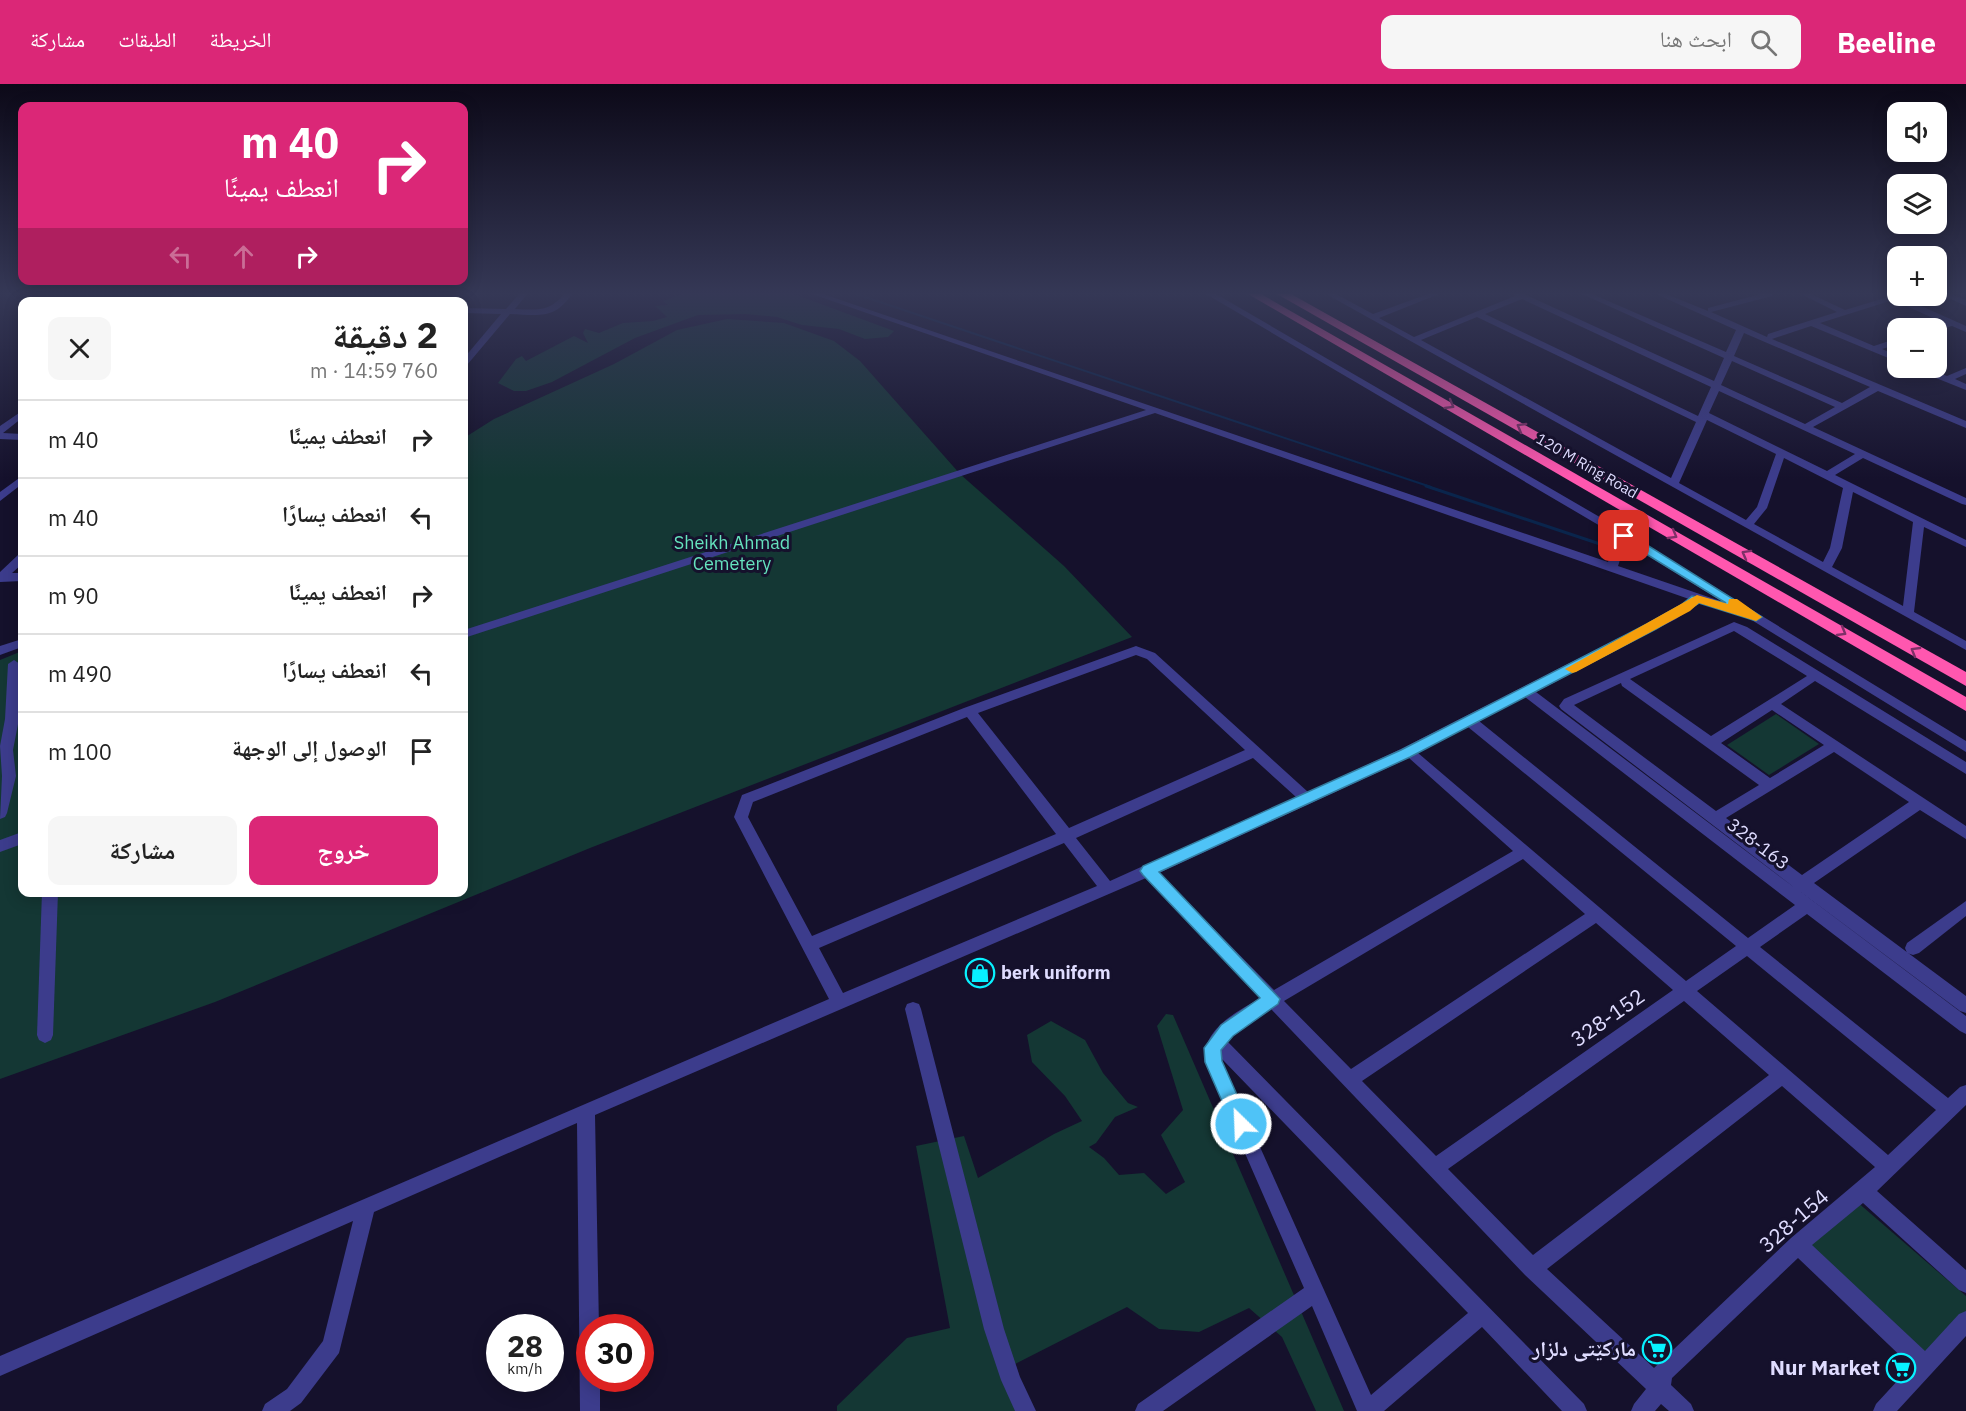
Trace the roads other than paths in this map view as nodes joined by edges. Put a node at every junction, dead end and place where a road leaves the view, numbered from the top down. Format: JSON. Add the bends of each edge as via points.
{"nodes":[{"id":1,"x":997,"y":356,"type":"edge"},
{"id":2,"x":1316,"y":356,"type":"edge"},
{"id":3,"x":1363,"y":356,"type":"edge"},
{"id":4,"x":1393,"y":356,"type":"edge"},
{"id":5,"x":1443,"y":356,"type":"edge"},
{"id":6,"x":1569,"y":356,"type":"edge"},
{"id":7,"x":1654,"y":356,"type":"edge"},
{"id":8,"x":1728,"y":356,"type":"joint"},
{"id":9,"x":1804,"y":356,"type":"edge"},
{"id":10,"x":1818,"y":356,"type":"edge"},
{"id":11,"x":1966,"y":371,"type":"edge"},
{"id":12,"x":1947,"y":379,"type":"joint"},
{"id":13,"x":1716,"y":384,"type":"junction"},
{"id":14,"x":1877,"y":387,"type":"junction"},
{"id":15,"x":1966,"y":387,"type":"edge"},
{"id":16,"x":1841,"y":406,"type":"junction"},
{"id":17,"x":1155,"y":410,"type":"junction"},
{"id":18,"x":18,"y":417,"type":"edge"},
{"id":19,"x":1702,"y":417,"type":"junction"},
{"id":20,"x":1966,"y":419,"type":"edge"},
{"id":21,"x":1966,"y":425,"type":"edge"},
{"id":22,"x":1806,"y":427,"type":"junction"},
{"id":23,"x":0,"y":433,"type":"edge"},
{"id":24,"x":18,"y":436,"type":"edge"},
{"id":25,"x":1781,"y":453,"type":"junction"},
{"id":26,"x":1863,"y":454,"type":"junction"},
{"id":27,"x":1827,"y":476,"type":"junction"},
{"id":28,"x":18,"y":482,"type":"edge"},
{"id":29,"x":1674,"y":483,"type":"junction"},
{"id":30,"x":1849,"y":486,"type":"junction"},
{"id":31,"x":0,"y":498,"type":"edge"},
{"id":32,"x":1966,"y":502,"type":"edge"},
{"id":33,"x":1919,"y":521,"type":"junction"},
{"id":34,"x":1606,"y":525,"type":"junction"},
{"id":35,"x":1748,"y":525,"type":"junction"},
{"id":36,"x":1966,"y":544,"type":"edge"},
{"id":37,"x":18,"y":562,"type":"edge"},
{"id":38,"x":1611,"y":568,"type":"junction"},
{"id":39,"x":1826,"y":568,"type":"junction"},
{"id":40,"x":1,"y":577,"type":"edge"},
{"id":41,"x":18,"y":577,"type":"edge"},
{"id":42,"x":1697,"y":599,"type":"junction"},
{"id":43,"x":1908,"y":614,"type":"junction"},
{"id":44,"x":1756,"y":617,"type":"junction"},
{"id":45,"x":468,"y":632,"type":"edge"},
{"id":46,"x":18,"y":644,"type":"edge"},
{"id":47,"x":1966,"y":646,"type":"edge"},
{"id":48,"x":0,"y":651,"type":"edge"},
{"id":49,"x":14,"y":664,"type":"dead end"},
{"id":50,"x":1810,"y":678,"type":"dead end"},
{"id":51,"x":1966,"y":680,"type":"edge"},
{"id":52,"x":1627,"y":683,"type":"dead end"},
{"id":53,"x":1527,"y":692,"type":"junction"},
{"id":54,"x":1772,"y":704,"type":"junction"},
{"id":55,"x":1966,"y":705,"type":"edge"},
{"id":56,"x":969,"y":711,"type":"junction"},
{"id":57,"x":1470,"y":721,"type":"junction"},
{"id":58,"x":1574,"y":721,"type":"junction"},
{"id":59,"x":1711,"y":742,"type":"junction"},
{"id":60,"x":1834,"y":746,"type":"junction"},
{"id":61,"x":1966,"y":747,"type":"edge"},
{"id":62,"x":1254,"y":751,"type":"junction"},
{"id":63,"x":1415,"y":758,"type":"dead end"},
{"id":64,"x":1966,"y":769,"type":"edge"},
{"id":65,"x":1771,"y":786,"type":"junction"},
{"id":66,"x":1306,"y":798,"type":"junction"},
{"id":67,"x":1919,"y":803,"type":"junction"},
{"id":68,"x":0,"y":813,"type":"edge"},
{"id":69,"x":1722,"y":814,"type":"dead end"},
{"id":70,"x":1966,"y":833,"type":"edge"},
{"id":71,"x":1066,"y":836,"type":"junction"},
{"id":72,"x":18,"y":839,"type":"edge"},
{"id":73,"x":0,"y":846,"type":"edge"},
{"id":74,"x":1523,"y":852,"type":"junction"},
{"id":75,"x":1148,"y":871,"type":"junction"},
{"id":76,"x":1801,"y":884,"type":"junction"},
{"id":77,"x":1107,"y":888,"type":"junction"},
{"id":78,"x":50,"y":897,"type":"edge"},
{"id":79,"x":1807,"y":905,"type":"junction"},
{"id":80,"x":1966,"y":907,"type":"edge"},
{"id":81,"x":1596,"y":915,"type":"junction"},
{"id":82,"x":809,"y":945,"type":"junction"},
{"id":83,"x":1750,"y":946,"type":"junction"},
{"id":84,"x":1913,"y":948,"type":"dead end"},
{"id":85,"x":1686,"y":992,"type":"junction"},
{"id":86,"x":1272,"y":999,"type":"junction"},
{"id":87,"x":839,"y":1002,"type":"junction"},
{"id":88,"x":1966,"y":1006,"type":"edge"},
{"id":89,"x":913,"y":1009,"type":"dead end"},
{"id":90,"x":1966,"y":1026,"type":"edge"},
{"id":91,"x":45,"y":1035,"type":"dead end"},
{"id":92,"x":1216,"y":1041,"type":"junction"},
{"id":93,"x":1783,"y":1075,"type":"junction"},
{"id":94,"x":1350,"y":1079,"type":"junction"},
{"id":95,"x":1966,"y":1093,"type":"edge"},
{"id":96,"x":1948,"y":1109,"type":"junction"},
{"id":97,"x":586,"y":1111,"type":"junction"},
{"id":98,"x":1435,"y":1167,"type":"junction"},
{"id":99,"x":1888,"y":1167,"type":"junction"},
{"id":100,"x":1863,"y":1191,"type":"junction"},
{"id":101,"x":366,"y":1206,"type":"junction"},
{"id":102,"x":1798,"y":1245,"type":"junction"},
{"id":103,"x":1532,"y":1268,"type":"junction"},
{"id":104,"x":1966,"y":1283,"type":"edge"},
{"id":105,"x":1314,"y":1292,"type":"junction"},
{"id":106,"x":1481,"y":1315,"type":"junction"},
{"id":107,"x":1966,"y":1321,"type":"edge"},
{"id":108,"x":1925,"y":1365,"type":"junction"},
{"id":109,"x":0,"y":1366,"type":"edge"},
{"id":110,"x":1661,"y":1388,"type":"junction"},
{"id":111,"x":1643,"y":1410,"type":"edge"},
{"id":112,"x":272,"y":1411,"type":"edge"},
{"id":113,"x":590,"y":1411,"type":"edge"},
{"id":114,"x":1026,"y":1411,"type":"edge"},
{"id":115,"x":1145,"y":1411,"type":"edge"},
{"id":116,"x":1368,"y":1411,"type":"edge"},
{"id":117,"x":1577,"y":1411,"type":"edge"},
{"id":118,"x":1684,"y":1411,"type":"edge"},
{"id":119,"x":1883,"y":1411,"type":"edge"}],
"edges":[{"from":1,"to":17,"type":"street"},
{"from":2,"to":34,"type":"street"},
{"from":3,"to":55,"type":"highway","name":"120 M Ring Road","one_way":true},
{"from":51,"to":4,"type":"highway","name":"120 M Ring Road","one_way":true},
{"from":5,"to":29,"type":"street"},
{"from":6,"to":19,"type":"street"},
{"from":7,"to":13,"type":"street"},
{"from":8,"to":13,"type":"street"},
{"from":8,"to":16,"type":"street"},
{"from":9,"to":14,"type":"street"},
{"from":10,"to":20,"type":"street"},
{"from":11,"to":12,"type":"street"},
{"from":12,"to":15,"type":"street"},
{"from":13,"to":19,"type":"street"},
{"from":13,"to":22,"type":"street"},
{"from":14,"to":16,"type":"street"},
{"from":14,"to":21,"type":"street"},
{"from":16,"to":22,"type":"street"},
{"from":17,"to":38,"type":"street"},
{"from":17,"to":45,"type":"street"},
{"from":18,"to":23,"type":"street"},
{"from":19,"to":25,"type":"street"},
{"from":19,"to":29,"type":"street"},
{"from":22,"to":26,"type":"street"},
{"from":23,"to":24,"type":"street"},
{"from":25,"to":27,"type":"street"},
{"from":25,"to":35,"type":"street","via":[[1762,508]]},
{"from":26,"to":27,"type":"street"},
{"from":26,"to":32,"type":"street"},
{"from":27,"to":30,"type":"street"},
{"from":28,"to":31,"type":"street"},
{"from":29,"to":35,"type":"street"},
{"from":30,"to":33,"type":"street"},
{"from":30,"to":39,"type":"street","via":[[1836,548]]},
{"from":33,"to":36,"type":"street"},
{"from":33,"to":43,"type":"street"},
{"from":34,"to":38,"type":"street","via":[[1621,543]]},
{"from":34,"to":44,"type":"street"},
{"from":35,"to":39,"type":"street"},
{"from":37,"to":40,"type":"street"},
{"from":38,"to":42,"type":"street"},
{"from":39,"to":43,"type":"street"},
{"from":40,"to":41,"type":"street"},
{"from":42,"to":44,"type":"street"},
{"from":42,"to":53,"type":"street"},
{"from":43,"to":47,"type":"street"},
{"from":44,"to":61,"type":"street"},
{"from":46,"to":48,"type":"street"},
{"from":49,"to":68,"type":"street","via":[[12,719],[6,750],[9,776]]},
{"from":50,"to":54,"type":"street"},
{"from":52,"to":59,"type":"street"},
{"from":53,"to":57,"type":"street"},
{"from":53,"to":58,"type":"street","name":"328-163"},
{"from":54,"to":59,"type":"street"},
{"from":54,"to":60,"type":"street"},
{"from":56,"to":62,"type":"street","via":[[1142,650]]},
{"from":56,"to":71,"type":"street"},
{"from":56,"to":82,"type":"street","via":[[747,799],[741,817]]},
{"from":57,"to":66,"type":"street"},
{"from":57,"to":83,"type":"street"},
{"from":58,"to":64,"type":"street","via":[[1566,706],[1569,702],[1734,626]]},
{"from":58,"to":76,"type":"street"},
{"from":58,"to":79,"type":"street","name":"328-163"},
{"from":59,"to":65,"type":"street"},
{"from":60,"to":65,"type":"street"},
{"from":60,"to":67,"type":"street"},
{"from":62,"to":66,"type":"street"},
{"from":62,"to":71,"type":"street"},
{"from":63,"to":74,"type":"street"},
{"from":65,"to":69,"type":"street"},
{"from":66,"to":75,"type":"street"},
{"from":67,"to":70,"type":"street"},
{"from":67,"to":76,"type":"street"},
{"from":71,"to":77,"type":"street"},
{"from":71,"to":82,"type":"street"},
{"from":72,"to":73,"type":"street"},
{"from":74,"to":81,"type":"street"},
{"from":74,"to":86,"type":"street"},
{"from":75,"to":77,"type":"street"},
{"from":75,"to":86,"type":"street"},
{"from":76,"to":88,"type":"street"},
{"from":77,"to":87,"type":"street"},
{"from":78,"to":91,"type":"street"},
{"from":79,"to":83,"type":"street","name":"328-152"},
{"from":79,"to":90,"type":"street","name":"328-163"},
{"from":80,"to":84,"type":"street"},
{"from":81,"to":85,"type":"street"},
{"from":81,"to":94,"type":"street"},
{"from":82,"to":87,"type":"street"},
{"from":83,"to":85,"type":"street","name":"328-152"},
{"from":83,"to":96,"type":"street"},
{"from":85,"to":93,"type":"street"},
{"from":85,"to":98,"type":"street","name":"328-152"},
{"from":86,"to":92,"type":"street"},
{"from":86,"to":94,"type":"street"},
{"from":87,"to":97,"type":"street"},
{"from":89,"to":114,"type":"street","via":[[982,1283],[1013,1388]]},
{"from":92,"to":105,"type":"street","via":[[1212,1048],[1214,1062]]},
{"from":92,"to":106,"type":"street"},
{"from":93,"to":99,"type":"street"},
{"from":93,"to":103,"type":"street"},
{"from":94,"to":98,"type":"street"},
{"from":95,"to":96,"type":"street","name":"328-154"},
{"from":96,"to":99,"type":"street","name":"328-154"},
{"from":97,"to":101,"type":"street"},
{"from":97,"to":113,"type":"street"},
{"from":98,"to":103,"type":"street"},
{"from":99,"to":100,"type":"street","name":"328-154"},
{"from":100,"to":102,"type":"street","name":"328-154"},
{"from":100,"to":104,"type":"street"},
{"from":101,"to":109,"type":"street"},
{"from":101,"to":112,"type":"street","via":[[332,1346],[294,1396]]},
{"from":102,"to":108,"type":"street"},
{"from":102,"to":110,"type":"street","name":"328-154","via":[[1662,1373]]},
{"from":103,"to":110,"type":"street"},
{"from":105,"to":115,"type":"street"},
{"from":105,"to":116,"type":"street"},
{"from":106,"to":116,"type":"street"},
{"from":106,"to":117,"type":"street"},
{"from":107,"to":108,"type":"street"},
{"from":108,"to":119,"type":"street"},
{"from":110,"to":111,"type":"street","name":"328-154"},
{"from":110,"to":118,"type":"street"}]}
